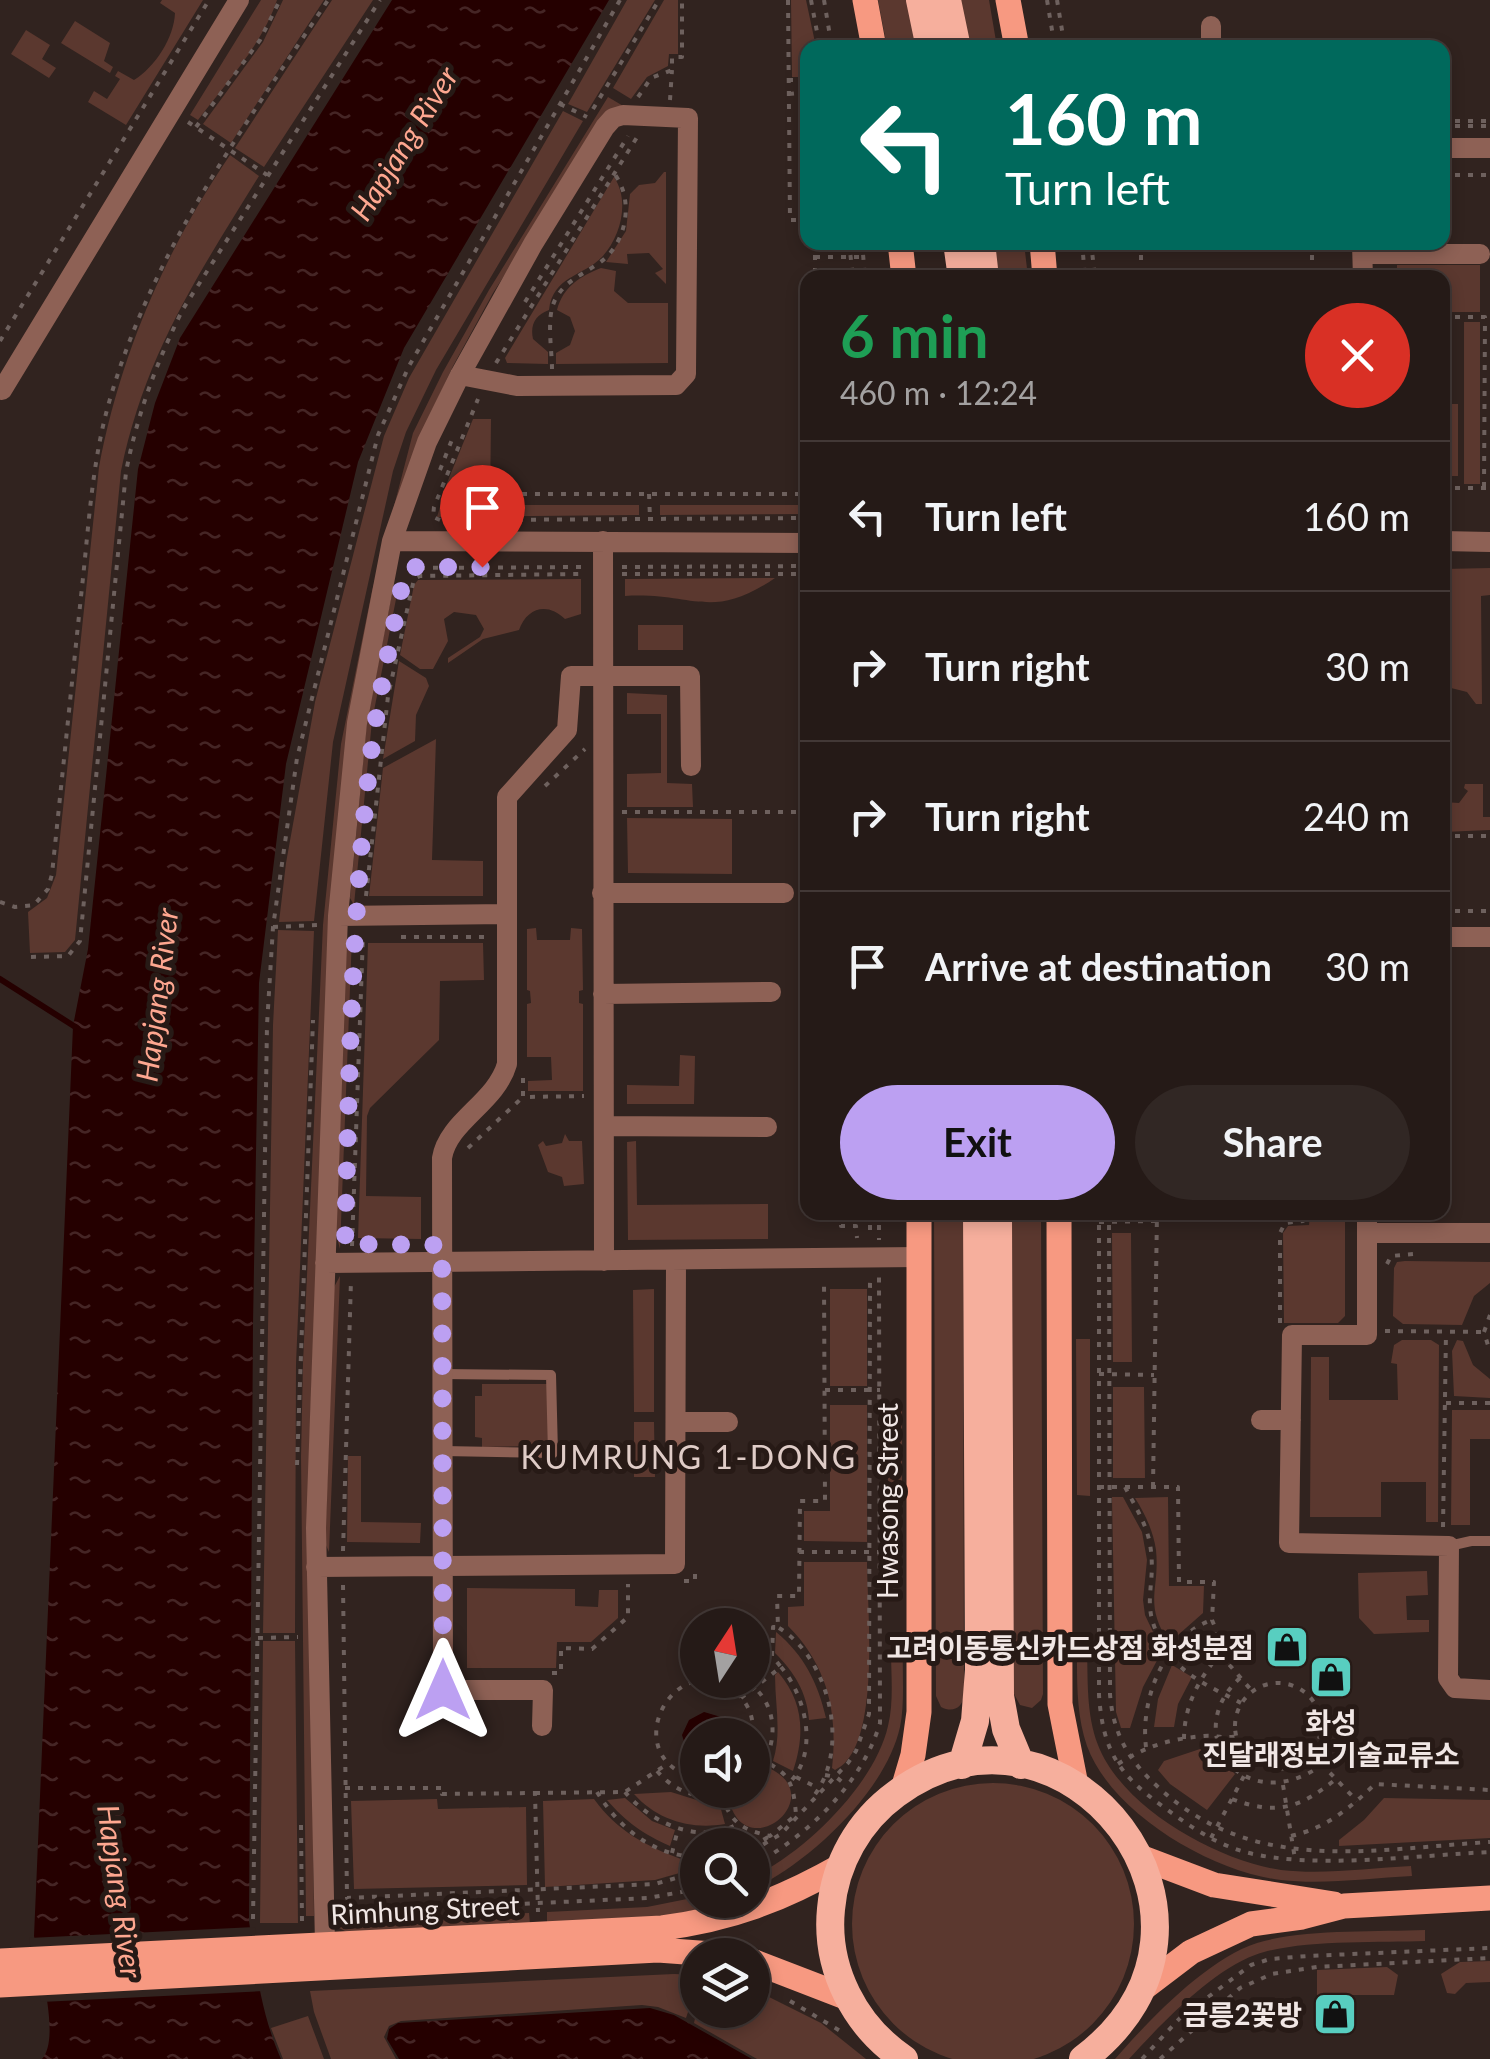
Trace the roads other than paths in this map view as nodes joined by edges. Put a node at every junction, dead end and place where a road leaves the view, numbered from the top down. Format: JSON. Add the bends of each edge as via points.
{"nodes":[{"id":1,"x":239,"y":0,"type":"edge"},
{"id":2,"x":864,"y":0,"type":"edge"},
{"id":3,"x":920,"y":0,"type":"edge"},
{"id":4,"x":947,"y":0,"type":"edge"},
{"id":5,"x":1008,"y":0,"type":"edge"},
{"id":6,"x":872,"y":40,"type":"edge"},
{"id":7,"x":928,"y":40,"type":"edge"},
{"id":8,"x":955,"y":40,"type":"edge"},
{"id":9,"x":1016,"y":40,"type":"edge"},
{"id":10,"x":1450,"y":148,"type":"edge"},
{"id":11,"x":1490,"y":148,"type":"edge"},
{"id":12,"x":1401,"y":250,"type":"edge"},
{"id":13,"x":1480,"y":254,"type":"dead end"},
{"id":14,"x":460,"y":375,"type":"junction"},
{"id":15,"x":1,"y":391,"type":"edge"},
{"id":16,"x":392,"y":541,"type":"junction"},
{"id":17,"x":603,"y":541,"type":"junction"},
{"id":18,"x":1450,"y":542,"type":"edge"},
{"id":19,"x":1490,"y":542,"type":"edge"},
{"id":20,"x":800,"y":543,"type":"edge"},
{"id":21,"x":603,"y":676,"type":"junction"},
{"id":22,"x":691,"y":766,"type":"dead end"},
{"id":23,"x":602,"y":893,"type":"junction"},
{"id":24,"x":784,"y":893,"type":"dead end"},
{"id":25,"x":506,"y":914,"type":"junction"},
{"id":26,"x":1450,"y":921,"type":"edge"},
{"id":27,"x":346,"y":926,"type":"junction"},
{"id":28,"x":1490,"y":938,"type":"edge"},
{"id":29,"x":771,"y":992,"type":"dead end"},
{"id":30,"x":603,"y":994,"type":"junction"},
{"id":31,"x":604,"y":1126,"type":"junction"},
{"id":32,"x":766,"y":1127,"type":"dead end"},
{"id":33,"x":918,"y":1220,"type":"edge"},
{"id":34,"x":977,"y":1220,"type":"edge"},
{"id":35,"x":998,"y":1220,"type":"edge"},
{"id":36,"x":1058,"y":1220,"type":"edge"},
{"id":37,"x":1367,"y":1223,"type":"edge"},
{"id":38,"x":1490,"y":1233,"type":"edge"},
{"id":39,"x":919,"y":1257,"type":"junction"},
{"id":40,"x":676,"y":1260,"type":"junction"},
{"id":41,"x":604,"y":1261,"type":"junction"},
{"id":42,"x":441,"y":1262,"type":"junction"},
{"id":43,"x":325,"y":1263,"type":"junction"},
{"id":44,"x":441,"y":1374,"type":"junction"},
{"id":45,"x":1261,"y":1420,"type":"dead end"},
{"id":46,"x":1291,"y":1420,"type":"junction"},
{"id":47,"x":676,"y":1422,"type":"junction"},
{"id":48,"x":728,"y":1422,"type":"dead end"},
{"id":49,"x":442,"y":1450,"type":"junction"},
{"id":50,"x":1490,"y":1541,"type":"edge"},
{"id":51,"x":1449,"y":1546,"type":"junction"},
{"id":52,"x":442,"y":1566,"type":"junction"},
{"id":53,"x":326,"y":1567,"type":"junction"},
{"id":54,"x":1490,"y":1690,"type":"edge"},
{"id":55,"x":542,"y":1726,"type":"dead end"},
{"id":56,"x":962,"y":1765,"type":"junction"},
{"id":57,"x":1021,"y":1765,"type":"junction"},
{"id":58,"x":1076,"y":1785,"type":"junction"},
{"id":59,"x":903,"y":1788,"type":"junction"},
{"id":60,"x":1140,"y":1857,"type":"junction"},
{"id":61,"x":841,"y":1866,"type":"junction"},
{"id":62,"x":1490,"y":1898,"type":"edge"},
{"id":63,"x":1344,"y":1906,"type":"junction"},
{"id":64,"x":330,"y":1925,"type":"junction"},
{"id":65,"x":680,"y":1952,"type":"edge"},
{"id":66,"x":292,"y":1958,"type":"junction"},
{"id":67,"x":0,"y":1961,"type":"edge"},
{"id":68,"x":770,"y":1967,"type":"edge"},
{"id":69,"x":0,"y":1985,"type":"edge"},
{"id":70,"x":1141,"y":1990,"type":"junction"},
{"id":71,"x":848,"y":1998,"type":"junction"},
{"id":72,"x":904,"y":2059,"type":"edge"},
{"id":73,"x":1083,"y":2059,"type":"edge"}],
"edges":[{"from":1,"to":15,"type":"street"},
{"from":2,"to":6,"type":"main road"},
{"from":3,"to":7,"type":"highway"},
{"from":4,"to":8,"type":"highway"},
{"from":5,"to":9,"type":"main road"},
{"from":10,"to":11,"type":"street"},
{"from":12,"to":13,"type":"street"},
{"from":14,"to":14,"type":"street","via":[[517,386],[676,385],[686,374],[688,118],[613,118]]},
{"from":14,"to":16,"type":"street"},
{"from":16,"to":17,"type":"street"},
{"from":16,"to":27,"type":"street","via":[[357,723]]},
{"from":17,"to":20,"type":"street"},
{"from":17,"to":21,"type":"street"},
{"from":18,"to":19,"type":"street"},
{"from":21,"to":22,"type":"street","via":[[690,676]]},
{"from":21,"to":23,"type":"street"},
{"from":21,"to":25,"type":"street","via":[[570,676],[567,730],[507,797]]},
{"from":23,"to":24,"type":"street"},
{"from":23,"to":30,"type":"street"},
{"from":25,"to":27,"type":"street"},
{"from":25,"to":42,"type":"street","via":[[506,1064],[498,1087],[444,1148]]},
{"from":26,"to":28,"type":"street"},
{"from":27,"to":43,"type":"street"},
{"from":29,"to":30,"type":"street"},
{"from":30,"to":31,"type":"street"},
{"from":31,"to":32,"type":"street"},
{"from":31,"to":41,"type":"street"},
{"from":33,"to":39,"type":"main road","name":"Hwasong Street"},
{"from":34,"to":56,"type":"highway","via":[[978,1690]]},
{"from":35,"to":57,"type":"highway","via":[[1000,1696]]},
{"from":36,"to":58,"type":"main road","via":[[1060,1704]]},
{"from":37,"to":38,"type":"street"},
{"from":37,"to":46,"type":"street","via":[[1367,1335],[1292,1335]]},
{"from":39,"to":40,"type":"street"},
{"from":39,"to":59,"type":"main road","name":"Hwasong Street","via":[[919,1712]]},
{"from":40,"to":41,"type":"street"},
{"from":40,"to":47,"type":"street"},
{"from":41,"to":42,"type":"street"},
{"from":42,"to":43,"type":"street"},
{"from":42,"to":44,"type":"street"},
{"from":43,"to":53,"type":"street"},
{"from":44,"to":49,"type":"street"},
{"from":44,"to":49,"type":"lane","via":[[551,1375],[552,1452]]},
{"from":45,"to":46,"type":"street"},
{"from":46,"to":51,"type":"street","via":[[1290,1544]]},
{"from":47,"to":48,"type":"street"},
{"from":47,"to":52,"type":"street","via":[[676,1564]]},
{"from":49,"to":52,"type":"street"},
{"from":50,"to":51,"type":"lane"},
{"from":51,"to":54,"type":"street","via":[[1448,1678],[1455,1688]]},
{"from":52,"to":53,"type":"street"},
{"from":52,"to":55,"type":"street","via":[[443,1690],[543,1690]]},
{"from":53,"to":64,"type":"street"},
{"from":56,"to":57,"type":"highway"},
{"from":56,"to":59,"type":"highway"},
{"from":57,"to":58,"type":"highway"},
{"from":58,"to":60,"type":"highway","via":[[1120,1824]]},
{"from":59,"to":61,"type":"highway","via":[[860,1830]]},
{"from":60,"to":63,"type":"main road","via":[[1214,1885]]},
{"from":60,"to":70,"type":"highway","via":[[1155,1914]]},
{"from":61,"to":64,"type":"main road","name":"Rimhung Street","via":[[747,1911],[662,1928],[539,1934]]},
{"from":61,"to":71,"type":"highway","via":[[830,1933]]},
{"from":62,"to":63,"type":"main road"},
{"from":63,"to":70,"type":"main road","via":[[1232,1931]]},
{"from":64,"to":66,"type":"main road","name":"Rimhung Street"},
{"from":65,"to":66,"type":"main road","name":"Rimhung Street"},
{"from":66,"to":67,"type":"main road","name":"Rimhung Street"},
{"from":66,"to":69,"type":"main road","name":"Rimhung Street"},
{"from":68,"to":71,"type":"main road"},
{"from":70,"to":73,"type":"highway","via":[[1111,2035]]},
{"from":71,"to":72,"type":"highway","via":[[874,2035]]}]}
